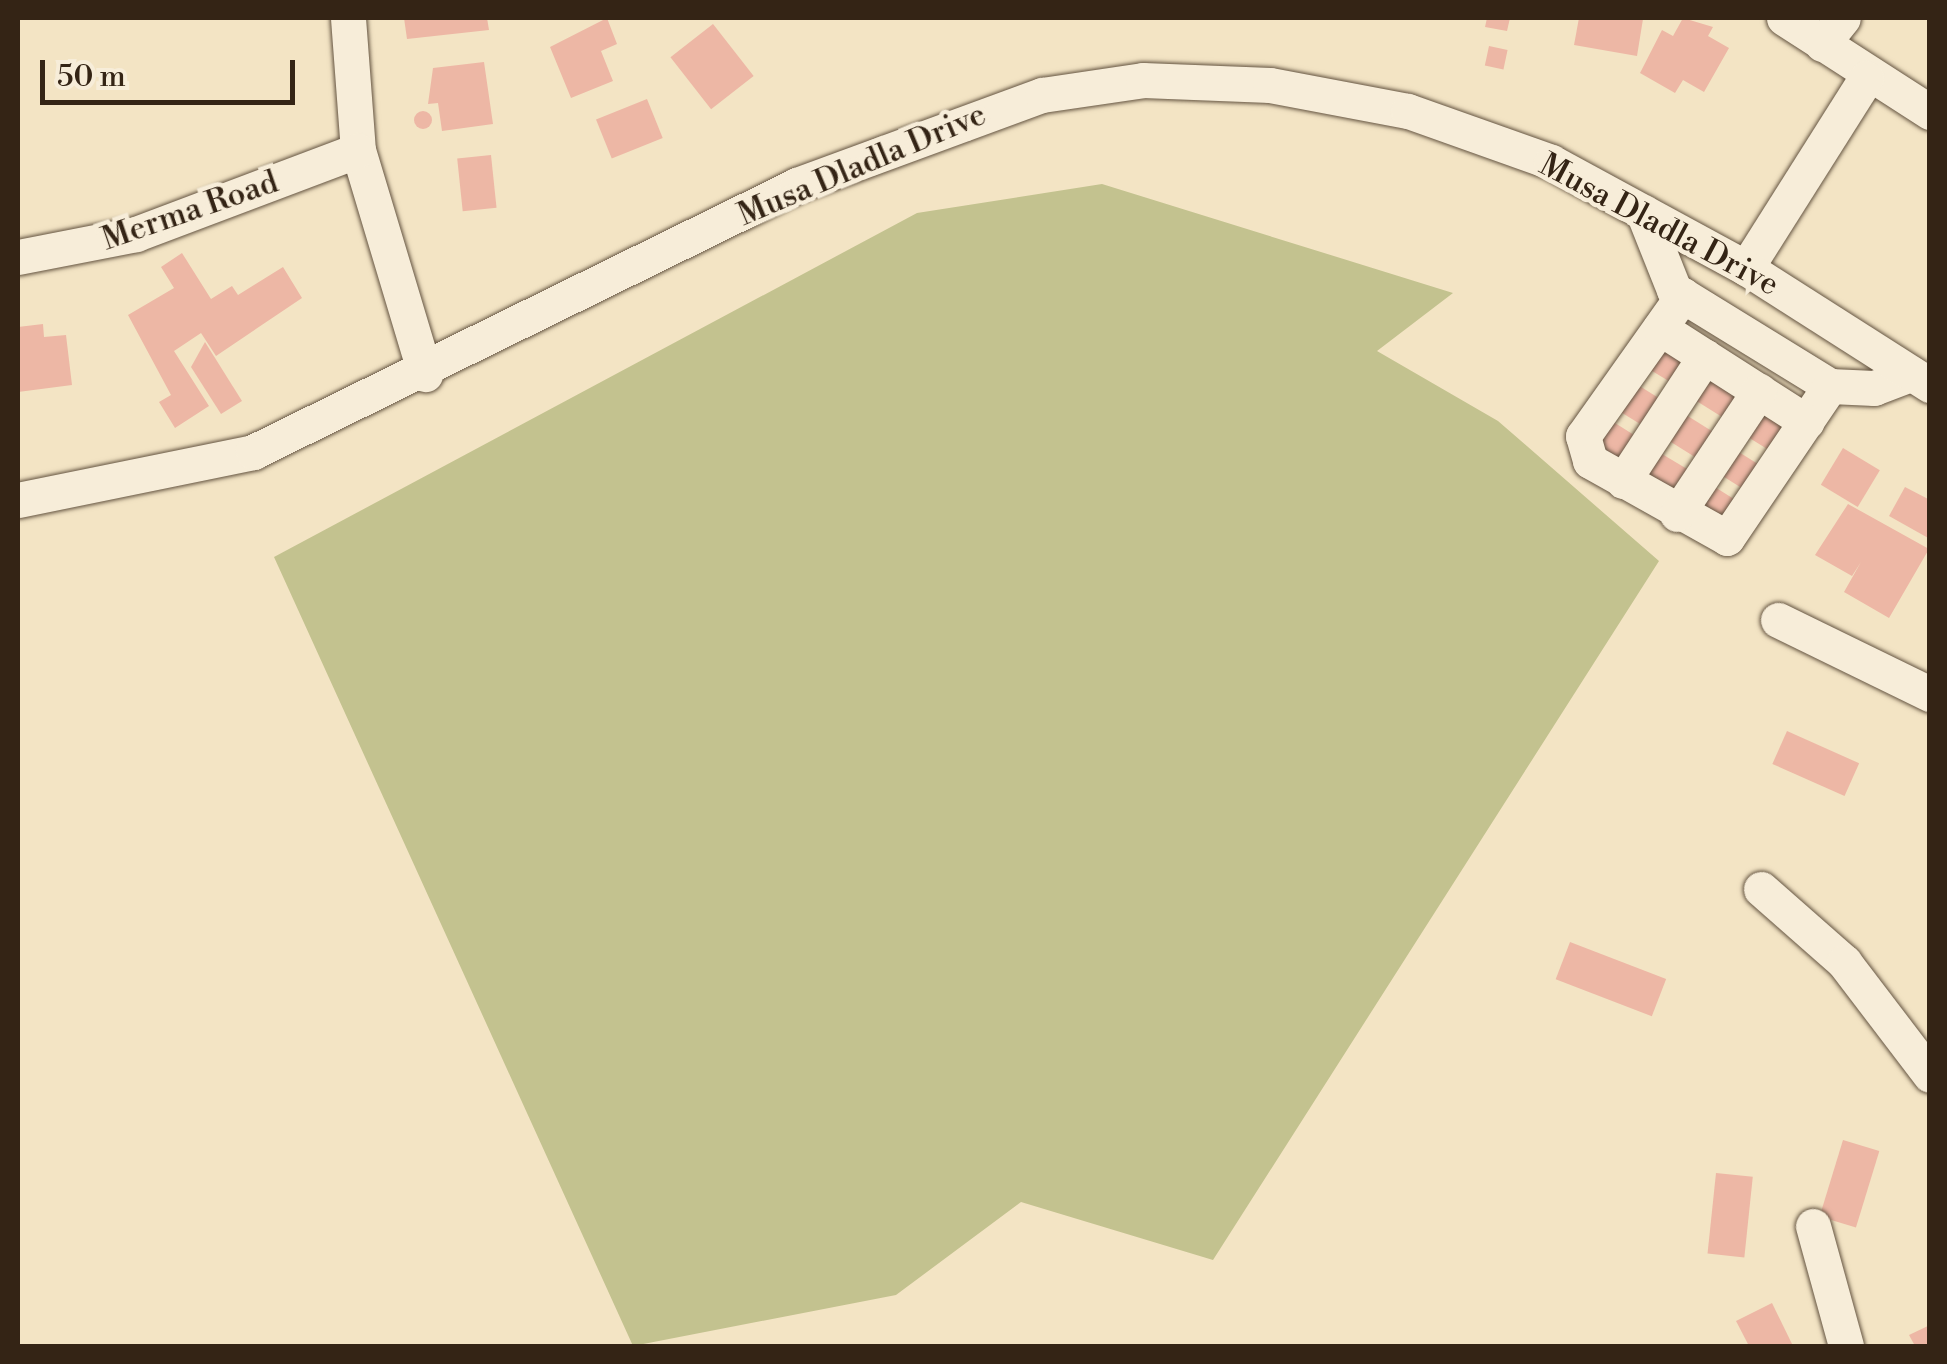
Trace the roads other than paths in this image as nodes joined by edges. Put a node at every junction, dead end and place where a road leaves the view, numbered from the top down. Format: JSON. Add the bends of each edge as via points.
{"nodes":[{"id":1,"x":348,"y":18,"type":"edge"},
{"id":2,"x":1784,"y":18,"type":"edge"},
{"id":3,"x":1832,"y":31,"type":"edge"},
{"id":4,"x":1866,"y":78,"type":"junction"},
{"id":5,"x":1930,"y":112,"type":"edge"},
{"id":6,"x":358,"y":150,"type":"junction"},
{"id":7,"x":1643,"y":212,"type":"junction"},
{"id":8,"x":18,"y":257,"type":"edge"},
{"id":9,"x":1746,"y":268,"type":"junction"},
{"id":10,"x":1683,"y":295,"type":"junction"},
{"id":11,"x":1660,"y":328,"type":"junction"},
{"id":12,"x":1705,"y":356,"type":"junction"},
{"id":13,"x":425,"y":374,"type":"junction"},
{"id":14,"x":1920,"y":379,"type":"edge"},
{"id":15,"x":1830,"y":386,"type":"junction"},
{"id":16,"x":1759,"y":391,"type":"junction"},
{"id":17,"x":1807,"y":422,"type":"junction"},
{"id":18,"x":1622,"y":481,"type":"junction"},
{"id":19,"x":18,"y":500,"type":"edge"},
{"id":20,"x":1677,"y":514,"type":"junction"},
{"id":21,"x":1778,"y":620,"type":"dead end"},
{"id":22,"x":1930,"y":694,"type":"edge"},
{"id":23,"x":1760,"y":889,"type":"dead end"},
{"id":24,"x":1930,"y":1075,"type":"edge"},
{"id":25,"x":1813,"y":1226,"type":"dead end"},
{"id":26,"x":1846,"y":1346,"type":"edge"}],
"edges":[{"from":1,"to":6,"type":"street"},
{"from":2,"to":3,"type":"street"},
{"from":3,"to":4,"type":"street"},
{"from":4,"to":5,"type":"street"},
{"from":4,"to":9,"type":"street"},
{"from":6,"to":8,"type":"street","name":"Merma Road","via":[[136,234]]},
{"from":6,"to":13,"type":"street"},
{"from":7,"to":9,"type":"street","name":"Musa Dladla Drive"},
{"from":7,"to":10,"type":"street","via":[[1660,272]]},
{"from":7,"to":13,"type":"street","name":"Musa Dladla Drive","via":[[1551,162],[1408,111],[1270,85],[1142,80],[1042,95],[937,127],[797,184]]},
{"from":9,"to":14,"type":"street","name":"Musa Dladla Drive"},
{"from":10,"to":11,"type":"street"},
{"from":10,"to":15,"type":"street"},
{"from":11,"to":12,"type":"street"},
{"from":11,"to":18,"type":"street","via":[[1580,442],[1590,461]]},
{"from":12,"to":16,"type":"street"},
{"from":12,"to":18,"type":"street"},
{"from":13,"to":19,"type":"street","name":"Musa Dladla Drive","via":[[254,452]]},
{"from":14,"to":15,"type":"street","via":[[1874,388]]},
{"from":15,"to":17,"type":"street"},
{"from":16,"to":17,"type":"street"},
{"from":16,"to":20,"type":"street"},
{"from":17,"to":20,"type":"street","via":[[1733,535],[1718,538]]},
{"from":18,"to":20,"type":"street"},
{"from":21,"to":22,"type":"street"},
{"from":23,"to":24,"type":"street","via":[[1844,962]]},
{"from":25,"to":26,"type":"street"}]}
